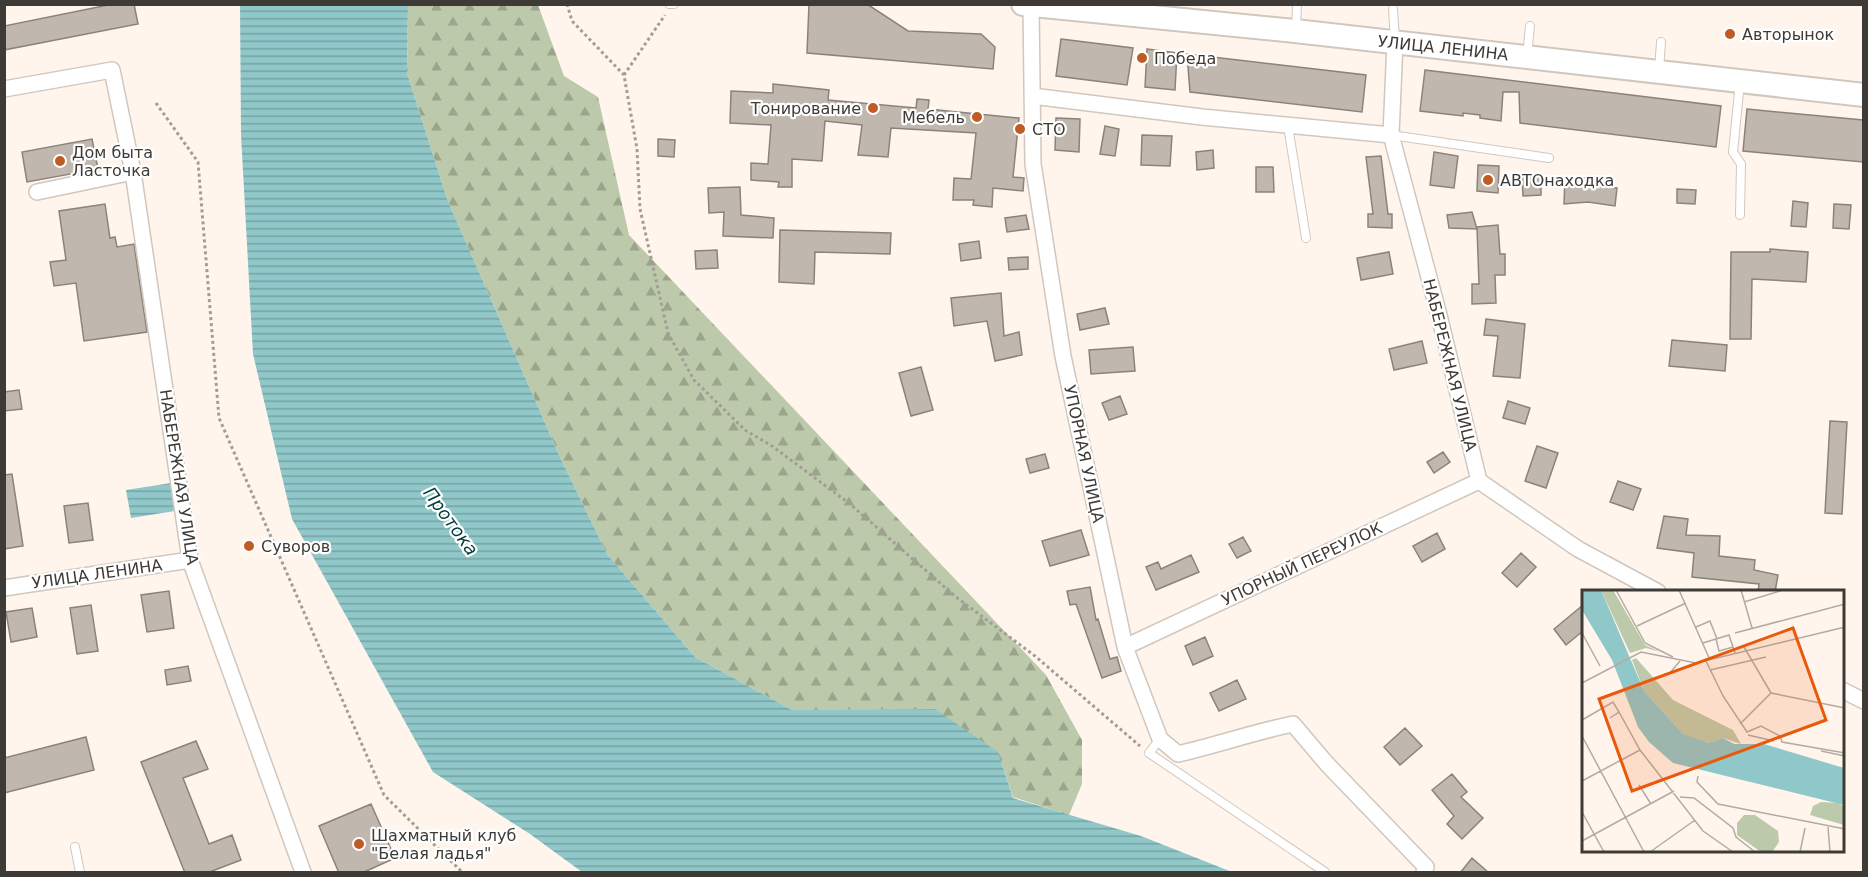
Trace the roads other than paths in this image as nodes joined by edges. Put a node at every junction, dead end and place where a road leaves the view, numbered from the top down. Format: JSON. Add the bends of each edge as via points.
{"nodes":[{"id":1,"x":1297,"y":4,"type":"edge"},
{"id":2,"x":1027,"y":5,"type":"edge"},
{"id":3,"x":1394,"y":9,"type":"dead end"},
{"id":4,"x":1530,"y":27,"type":"dead end"},
{"id":5,"x":1295,"y":31,"type":"junction"},
{"id":6,"x":1395,"y":42,"type":"junction"},
{"id":7,"x":1662,"y":42,"type":"dead end"},
{"id":8,"x":1527,"y":57,"type":"junction"},
{"id":9,"x":1658,"y":72,"type":"junction"},
{"id":10,"x":1740,"y":81,"type":"junction"},
{"id":11,"x":4,"y":89,"type":"edge"},
{"id":12,"x":1863,"y":95,"type":"edge"},
{"id":13,"x":1032,"y":96,"type":"junction"},
{"id":14,"x":1288,"y":126,"type":"junction"},
{"id":15,"x":1391,"y":135,"type":"junction"},
{"id":16,"x":1549,"y":158,"type":"dead end"},
{"id":17,"x":133,"y":172,"type":"junction"},
{"id":18,"x":37,"y":192,"type":"dead end"},
{"id":19,"x":1740,"y":215,"type":"dead end"},
{"id":20,"x":1306,"y":238,"type":"dead end"},
{"id":21,"x":1479,"y":481,"type":"junction"},
{"id":22,"x":190,"y":561,"type":"junction"},
{"id":23,"x":4,"y":588,"type":"edge"},
{"id":24,"x":1654,"y":590,"type":"edge"},
{"id":25,"x":1125,"y":647,"type":"junction"},
{"id":26,"x":1844,"y":691,"type":"edge"},
{"id":27,"x":1863,"y":701,"type":"edge"},
{"id":28,"x":1160,"y":738,"type":"junction"},
{"id":29,"x":75,"y":848,"type":"dead end"},
{"id":30,"x":80,"y":873,"type":"edge"},
{"id":31,"x":303,"y":873,"type":"edge"},
{"id":32,"x":1325,"y":873,"type":"edge"},
{"id":33,"x":1424,"y":873,"type":"edge"}],
"edges":[{"from":1,"to":5,"type":"lane"},
{"from":2,"to":5,"type":"main road","name":"УЛИЦА ЛЕНИНА"},
{"from":2,"to":13,"type":"street","name":"УПОРНАЯ УЛИЦА"},
{"from":3,"to":6,"type":"lane"},
{"from":4,"to":8,"type":"lane"},
{"from":5,"to":6,"type":"main road","name":"УЛИЦА ЛЕНИНА"},
{"from":6,"to":8,"type":"main road","name":"УЛИЦА ЛЕНИНА"},
{"from":6,"to":15,"type":"street","name":"НАБЕРЕЖНАЯ УЛИЦА"},
{"from":7,"to":9,"type":"lane"},
{"from":8,"to":9,"type":"main road","name":"УЛИЦА ЛЕНИНА"},
{"from":9,"to":10,"type":"main road","name":"УЛИЦА ЛЕНИНА"},
{"from":10,"to":12,"type":"main road","name":"УЛИЦА ЛЕНИНА"},
{"from":10,"to":19,"type":"lane","via":[[1733,152],[1741,164]]},
{"from":11,"to":17,"type":"street","name":"НАБЕРЕЖНАЯ УЛИЦА","via":[[112,70]]},
{"from":13,"to":14,"type":"street"},
{"from":13,"to":25,"type":"street","name":"УПОРНАЯ УЛИЦА","via":[[1033,164],[1064,356]]},
{"from":14,"to":15,"type":"street"},
{"from":14,"to":20,"type":"lane"},
{"from":15,"to":16,"type":"lane"},
{"from":15,"to":21,"type":"street","name":"НАБЕРЕЖНАЯ УЛИЦА"},
{"from":17,"to":18,"type":"street"},
{"from":17,"to":22,"type":"street","name":"НАБЕРЕЖНАЯ УЛИЦА"},
{"from":21,"to":24,"type":"street","via":[[1578,549]]},
{"from":21,"to":25,"type":"street","name":"УПОРНЫЙ ПЕРЕУЛОК"},
{"from":22,"to":23,"type":"street","name":"УЛИЦА ЛЕНИНА"},
{"from":22,"to":31,"type":"street","name":"НАБЕРЕЖНАЯ УЛИЦА"},
{"from":25,"to":28,"type":"street","name":"УПОРНАЯ УЛИЦА"},
{"from":26,"to":27,"type":"street"},
{"from":28,"to":32,"type":"lane","via":[[1149,753]]},
{"from":28,"to":33,"type":"street","via":[[1178,754],[1293,724],[1425,867]]},
{"from":29,"to":30,"type":"lane"}]}
